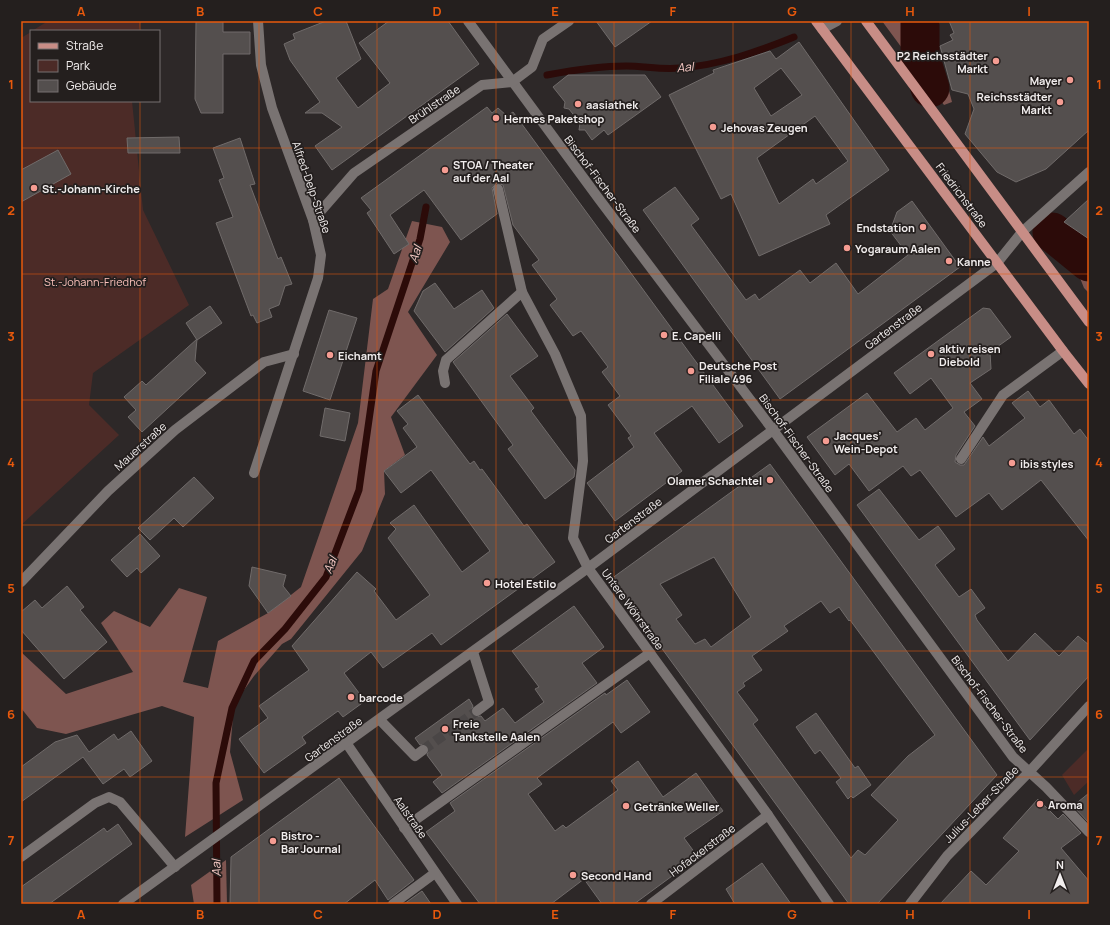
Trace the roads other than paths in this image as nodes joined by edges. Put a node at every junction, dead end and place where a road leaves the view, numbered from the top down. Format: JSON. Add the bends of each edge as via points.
{"nodes":[{"id":1,"x":258,"y":21,"type":"edge"},
{"id":2,"x":468,"y":21,"type":"edge"},
{"id":3,"x":569,"y":21,"type":"edge"},
{"id":4,"x":837,"y":21,"type":"edge"},
{"id":5,"x":866,"y":21,"type":"edge"},
{"id":6,"x":819,"y":25,"type":"edge"},
{"id":7,"x":512,"y":82,"type":"junction"},
{"id":8,"x":1089,"y":172,"type":"edge"},
{"id":9,"x":498,"y":189,"type":"dead end"},
{"id":10,"x":313,"y":220,"type":"junction"},
{"id":11,"x":1022,"y":232,"type":"junction"},
{"id":12,"x":997,"y":263,"type":"junction"},
{"id":13,"x":522,"y":292,"type":"junction"},
{"id":14,"x":1089,"y":322,"type":"edge"},
{"id":15,"x":1062,"y":351,"type":"junction"},
{"id":16,"x":294,"y":354,"type":"junction"},
{"id":17,"x":445,"y":383,"type":"dead end"},
{"id":18,"x":1089,"y":384,"type":"edge"},
{"id":19,"x":773,"y":430,"type":"junction"},
{"id":20,"x":961,"y":459,"type":"dead end"},
{"id":21,"x":254,"y":473,"type":"dead end"},
{"id":22,"x":588,"y":568,"type":"junction"},
{"id":23,"x":21,"y":582,"type":"edge"},
{"id":24,"x":473,"y":652,"type":"junction"},
{"id":25,"x":650,"y":653,"type":"junction"},
{"id":26,"x":1089,"y":706,"type":"edge"},
{"id":27,"x":477,"y":711,"type":"tunnel mouth"},
{"id":28,"x":380,"y":720,"type":"junction"},
{"id":29,"x":346,"y":744,"type":"junction"},
{"id":30,"x":424,"y":750,"type":"tunnel mouth"},
{"id":31,"x":1030,"y":771,"type":"junction"},
{"id":32,"x":768,"y":815,"type":"junction"},
{"id":33,"x":404,"y":828,"type":"junction"},
{"id":34,"x":1089,"y":832,"type":"edge"},
{"id":35,"x":21,"y":857,"type":"edge"},
{"id":36,"x":175,"y":867,"type":"junction"},
{"id":37,"x":435,"y":873,"type":"junction"},
{"id":38,"x":123,"y":904,"type":"edge"},
{"id":39,"x":393,"y":904,"type":"edge"},
{"id":40,"x":457,"y":904,"type":"edge"},
{"id":41,"x":651,"y":904,"type":"edge"},
{"id":42,"x":829,"y":904,"type":"edge"},
{"id":43,"x":910,"y":904,"type":"edge"}],
"edges":[{"from":1,"to":10,"type":"street","name":"Alfred-Delp-Straße","via":[[261,64],[272,108]]},
{"from":2,"to":7,"type":"street","name":"Bischof-Fischer-Straße"},
{"from":3,"to":7,"type":"street","via":[[543,39],[532,67]]},
{"from":4,"to":6,"type":"street"},
{"from":5,"to":11,"type":"main road"},
{"from":6,"to":12,"type":"main road","name":"Friedrichstraße"},
{"from":7,"to":10,"type":"street","name":"Brühlstraße","via":[[482,85],[354,173]]},
{"from":7,"to":19,"type":"street","name":"Bischof-Fischer-Straße"},
{"from":8,"to":11,"type":"street","name":"Gartenstraße"},
{"from":9,"to":13,"type":"street","name":"Untere Wöhrstraße"},
{"from":10,"to":16,"type":"street","name":"Alfred-Delp-Straße","via":[[321,255],[318,278]]},
{"from":11,"to":12,"type":"street","name":"Gartenstraße"},
{"from":11,"to":14,"type":"main road"},
{"from":12,"to":15,"type":"main road","name":"Friedrichstraße"},
{"from":12,"to":19,"type":"street","name":"Gartenstraße"},
{"from":13,"to":17,"type":"street","via":[[446,360],[443,371]]},
{"from":13,"to":22,"type":"street","name":"Untere Wöhrstraße","via":[[555,354],[582,416],[583,461],[573,538]]},
{"from":15,"to":18,"type":"main road","name":"Friedrichstraße"},
{"from":15,"to":20,"type":"street","via":[[1003,395]]},
{"from":16,"to":21,"type":"street","name":"Alfred-Delp-Straße"},
{"from":16,"to":23,"type":"street","name":"Mauerstraße","via":[[264,362],[176,430],[108,491]]},
{"from":19,"to":22,"type":"street","name":"Gartenstraße"},
{"from":19,"to":31,"type":"street","name":"Bischof-Fischer-Straße","via":[[1013,757]]},
{"from":22,"to":24,"type":"street","name":"Gartenstraße"},
{"from":22,"to":25,"type":"street","name":"Untere Wöhrstraße"},
{"from":24,"to":27,"type":"street","via":[[489,702]]},
{"from":24,"to":28,"type":"street","name":"Gartenstraße"},
{"from":25,"to":32,"type":"street","name":"Untere Wöhrstraße"},
{"from":25,"to":33,"type":"street"},
{"from":26,"to":31,"type":"street","name":"Julius-Leber-Straße"},
{"from":28,"to":29,"type":"street","name":"Gartenstraße"},
{"from":28,"to":30,"type":"street","via":[[415,756]]},
{"from":29,"to":33,"type":"street","name":"Aalstraße"},
{"from":29,"to":36,"type":"street","name":"Gartenstraße"},
{"from":31,"to":34,"type":"street","name":"Bischof-Fischer-Straße"},
{"from":31,"to":43,"type":"street","name":"Julius-Leber-Straße","via":[[947,856]]},
{"from":32,"to":41,"type":"street","name":"Hofackerstraße"},
{"from":32,"to":42,"type":"street","name":"Untere Wöhrstraße"},
{"from":33,"to":37,"type":"street","name":"Aalstraße"},
{"from":35,"to":36,"type":"street","via":[[95,803],[109,797],[120,802]]},
{"from":36,"to":38,"type":"street","name":"Gartenstraße"},
{"from":37,"to":39,"type":"street"},
{"from":37,"to":40,"type":"street","name":"Aalstraße"}]}
